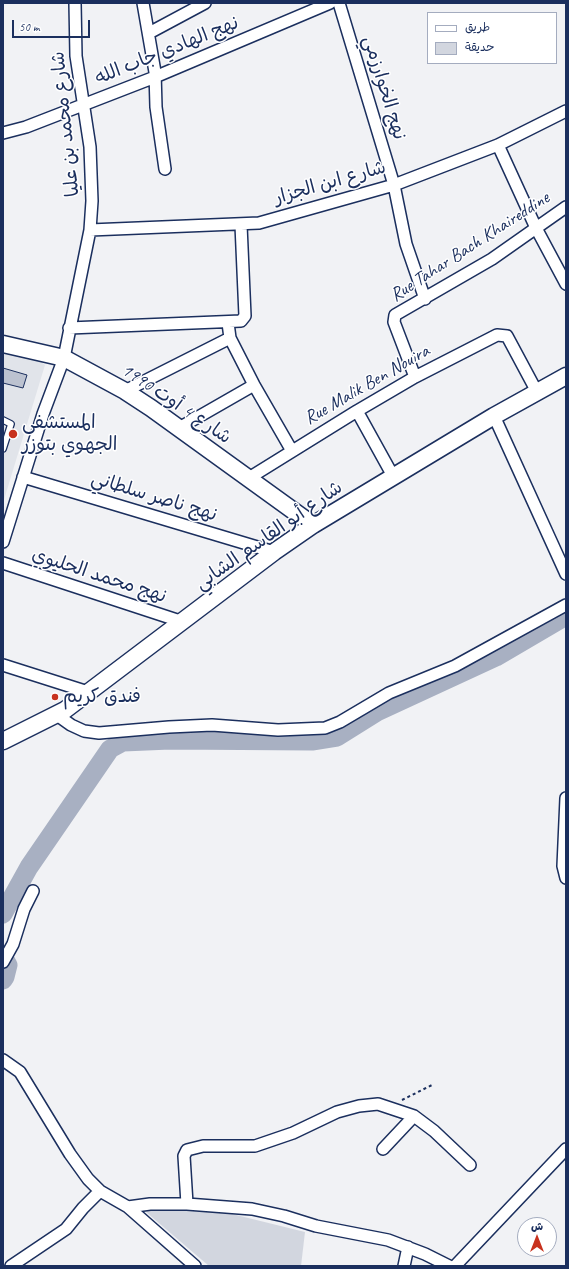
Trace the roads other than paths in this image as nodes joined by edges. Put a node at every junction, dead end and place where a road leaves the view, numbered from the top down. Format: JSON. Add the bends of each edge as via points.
{"nodes":[{"id":1,"x":75,"y":3,"type":"edge"},
{"id":2,"x":143,"y":3,"type":"edge"},
{"id":3,"x":205,"y":3,"type":"edge"},
{"id":4,"x":330,"y":3,"type":"edge"},
{"id":5,"x":339,"y":3,"type":"edge"},
{"id":6,"x":149,"y":33,"type":"junction"},
{"id":7,"x":155,"y":77,"type":"junction"},
{"id":8,"x":84,"y":104,"type":"junction"},
{"id":9,"x":566,"y":111,"type":"edge"},
{"id":10,"x":3,"y":133,"type":"edge"},
{"id":11,"x":498,"y":145,"type":"junction"},
{"id":12,"x":165,"y":169,"type":"dead end"},
{"id":13,"x":394,"y":185,"type":"junction"},
{"id":14,"x":566,"y":207,"type":"edge"},
{"id":15,"x":241,"y":225,"type":"junction"},
{"id":16,"x":536,"y":228,"type":"junction"},
{"id":17,"x":90,"y":230,"type":"junction"},
{"id":18,"x":566,"y":284,"type":"edge"},
{"id":19,"x":425,"y":299,"type":"junction"},
{"id":20,"x":228,"y":323,"type":"junction"},
{"id":21,"x":69,"y":328,"type":"junction"},
{"id":22,"x":230,"y":338,"type":"junction"},
{"id":23,"x":3,"y":344,"type":"edge"},
{"id":24,"x":64,"y":358,"type":"junction"},
{"id":25,"x":566,"y":376,"type":"edge"},
{"id":26,"x":415,"y":377,"type":"junction"},
{"id":27,"x":254,"y":385,"type":"junction"},
{"id":28,"x":125,"y":391,"type":"junction"},
{"id":29,"x":538,"y":392,"type":"junction"},
{"id":30,"x":357,"y":410,"type":"junction"},
{"id":31,"x":494,"y":416,"type":"junction"},
{"id":32,"x":3,"y":420,"type":"edge"},
{"id":33,"x":178,"y":428,"type":"junction"},
{"id":34,"x":3,"y":449,"type":"edge"},
{"id":35,"x":292,"y":451,"type":"junction"},
{"id":36,"x":393,"y":476,"type":"junction"},
{"id":37,"x":23,"y":477,"type":"junction"},
{"id":38,"x":250,"y":478,"type":"junction"},
{"id":39,"x":313,"y":525,"type":"junction"},
{"id":40,"x":3,"y":542,"type":"edge"},
{"id":41,"x":274,"y":552,"type":"junction"},
{"id":42,"x":3,"y":563,"type":"edge"},
{"id":43,"x":566,"y":574,"type":"edge"},
{"id":44,"x":566,"y":606,"type":"edge"},
{"id":45,"x":183,"y":622,"type":"junction"},
{"id":46,"x":3,"y":665,"type":"edge"},
{"id":47,"x":88,"y":692,"type":"junction"},
{"id":48,"x":57,"y":715,"type":"junction"},
{"id":49,"x":3,"y":741,"type":"edge"},
{"id":50,"x":566,"y":798,"type":"edge"},
{"id":51,"x":566,"y":878,"type":"edge"},
{"id":52,"x":33,"y":891,"type":"dead end"},
{"id":53,"x":3,"y":962,"type":"edge"},
{"id":54,"x":3,"y":1060,"type":"edge"},
{"id":55,"x":414,"y":1116,"type":"junction"},
{"id":56,"x":383,"y":1149,"type":"dead end"},
{"id":57,"x":566,"y":1149,"type":"edge"},
{"id":58,"x":470,"y":1165,"type":"dead end"},
{"id":59,"x":100,"y":1191,"type":"junction"},
{"id":60,"x":187,"y":1204,"type":"junction"},
{"id":61,"x":128,"y":1207,"type":"junction"},
{"id":62,"x":408,"y":1247,"type":"junction"},
{"id":63,"x":11,"y":1266,"type":"edge"},
{"id":64,"x":195,"y":1266,"type":"edge"},
{"id":65,"x":404,"y":1266,"type":"edge"},
{"id":66,"x":448,"y":1266,"type":"edge"},
{"id":67,"x":456,"y":1266,"type":"edge"}],
"edges":[{"from":1,"to":8,"type":"street","name":"شارع محمد بن عليا","via":[[76,56]]},
{"from":2,"to":6,"type":"street"},
{"from":3,"to":6,"type":"street"},
{"from":4,"to":7,"type":"street","name":"نهج الهادي جاب الله"},
{"from":5,"to":13,"type":"street","name":"نهج الخوارزمي"},
{"from":6,"to":7,"type":"street"},
{"from":7,"to":8,"type":"street","name":"نهج الهادي جاب الله"},
{"from":7,"to":12,"type":"street","via":[[156,107]]},
{"from":8,"to":10,"type":"street","name":"نهج الهادي جاب الله","via":[[26,127]]},
{"from":8,"to":17,"type":"street","name":"شارع محمد بن عليا","via":[[90,146]]},
{"from":9,"to":11,"type":"street","name":"شارع ابن الجزار"},
{"from":11,"to":13,"type":"street","name":"شارع ابن الجزار"},
{"from":11,"to":16,"type":"street"},
{"from":13,"to":15,"type":"street","name":"شارع ابن الجزار","via":[[259,223]]},
{"from":13,"to":19,"type":"street","name":"نهج الخوارزمي","via":[[406,244]]},
{"from":14,"to":16,"type":"street","name":"Rue Tahar Bach Khaireddine"},
{"from":15,"to":17,"type":"street","name":"شارع ابن الجزار","via":[[210,224]]},
{"from":15,"to":20,"type":"street","via":[[244,316],[241,321]]},
{"from":16,"to":18,"type":"street"},
{"from":16,"to":19,"type":"street","name":"Rue Tahar Bach Khaireddine","via":[[492,259]]},
{"from":17,"to":21,"type":"street","name":"شارع محمد بن عليا"},
{"from":19,"to":26,"type":"street","name":"Rue Tahar Bach Khaireddine","via":[[398,313],[394,318]]},
{"from":20,"to":21,"type":"street"},
{"from":20,"to":22,"type":"street"},
{"from":21,"to":24,"type":"street","name":"شارع محمد بن عليا"},
{"from":22,"to":27,"type":"street"},
{"from":22,"to":28,"type":"street"},
{"from":23,"to":24,"type":"main road","name":"شارع 4 أوت 1990"},
{"from":24,"to":28,"type":"main road","name":"شارع 4 أوت 1990"},
{"from":24,"to":37,"type":"street","name":"شارع محمد بن عليا"},
{"from":25,"to":29,"type":"main road","name":"شارع أبو القاسم الشابي"},
{"from":26,"to":29,"type":"street","name":"Rue Malik Ben Nouira","via":[[497,335],[508,336]]},
{"from":26,"to":30,"type":"street","name":"Rue Malik Ben Nouira"},
{"from":27,"to":33,"type":"street"},
{"from":27,"to":35,"type":"street"},
{"from":28,"to":33,"type":"main road","name":"شارع 4 أوت 1990"},
{"from":29,"to":31,"type":"main road","name":"شارع أبو القاسم الشابي"},
{"from":30,"to":35,"type":"street","name":"Rue Malik Ben Nouira"},
{"from":30,"to":36,"type":"street"},
{"from":31,"to":36,"type":"main road","name":"شارع أبو القاسم الشابي"},
{"from":31,"to":43,"type":"street"},
{"from":32,"to":34,"type":"lane","via":[[11,424]]},
{"from":33,"to":38,"type":"main road","name":"شارع 4 أوت 1990"},
{"from":35,"to":38,"type":"street","name":"Rue Malik Ben Nouira"},
{"from":36,"to":39,"type":"main road","name":"شارع أبو القاسم الشابي"},
{"from":37,"to":40,"type":"street","name":"شارع محمد بن عليا"},
{"from":37,"to":41,"type":"street","name":"نهج ناصر سلطاني"},
{"from":38,"to":39,"type":"main road","name":"شارع 4 أوت 1990"},
{"from":39,"to":41,"type":"main road","name":"شارع أبو القاسم الشابي"},
{"from":41,"to":45,"type":"main road","name":"شارع أبو القاسم الشابي"},
{"from":42,"to":45,"type":"street","name":"نهج محمد الحليوي"},
{"from":44,"to":48,"type":"street","via":[[455,666],[389,694],[325,728],[278,730],[212,725],[99,733],[84,731]]},
{"from":45,"to":47,"type":"main road","name":"شارع أبو القاسم الشابي"},
{"from":46,"to":47,"type":"street"},
{"from":47,"to":48,"type":"main road","name":"شارع أبو القاسم الشابي"},
{"from":48,"to":49,"type":"main road","name":"شارع أبو القاسم الشابي"},
{"from":50,"to":51,"type":"street","via":[[563,866]]},
{"from":52,"to":53,"type":"street","via":[[24,909],[13,944]]},
{"from":54,"to":59,"type":"street","via":[[20,1072],[80,1168]]},
{"from":55,"to":56,"type":"street"},
{"from":55,"to":58,"type":"street"},
{"from":55,"to":60,"type":"street","via":[[378,1104],[359,1106],[344,1110],[277,1140],[255,1146],[203,1146],[187,1150],[184,1156]]},
{"from":57,"to":67,"type":"street"},
{"from":59,"to":61,"type":"street"},
{"from":59,"to":63,"type":"street","via":[[66,1229]]},
{"from":60,"to":61,"type":"street"},
{"from":60,"to":62,"type":"street","via":[[252,1209],[316,1226],[369,1235]]},
{"from":61,"to":64,"type":"street"},
{"from":62,"to":65,"type":"street"},
{"from":62,"to":66,"type":"street"}]}
